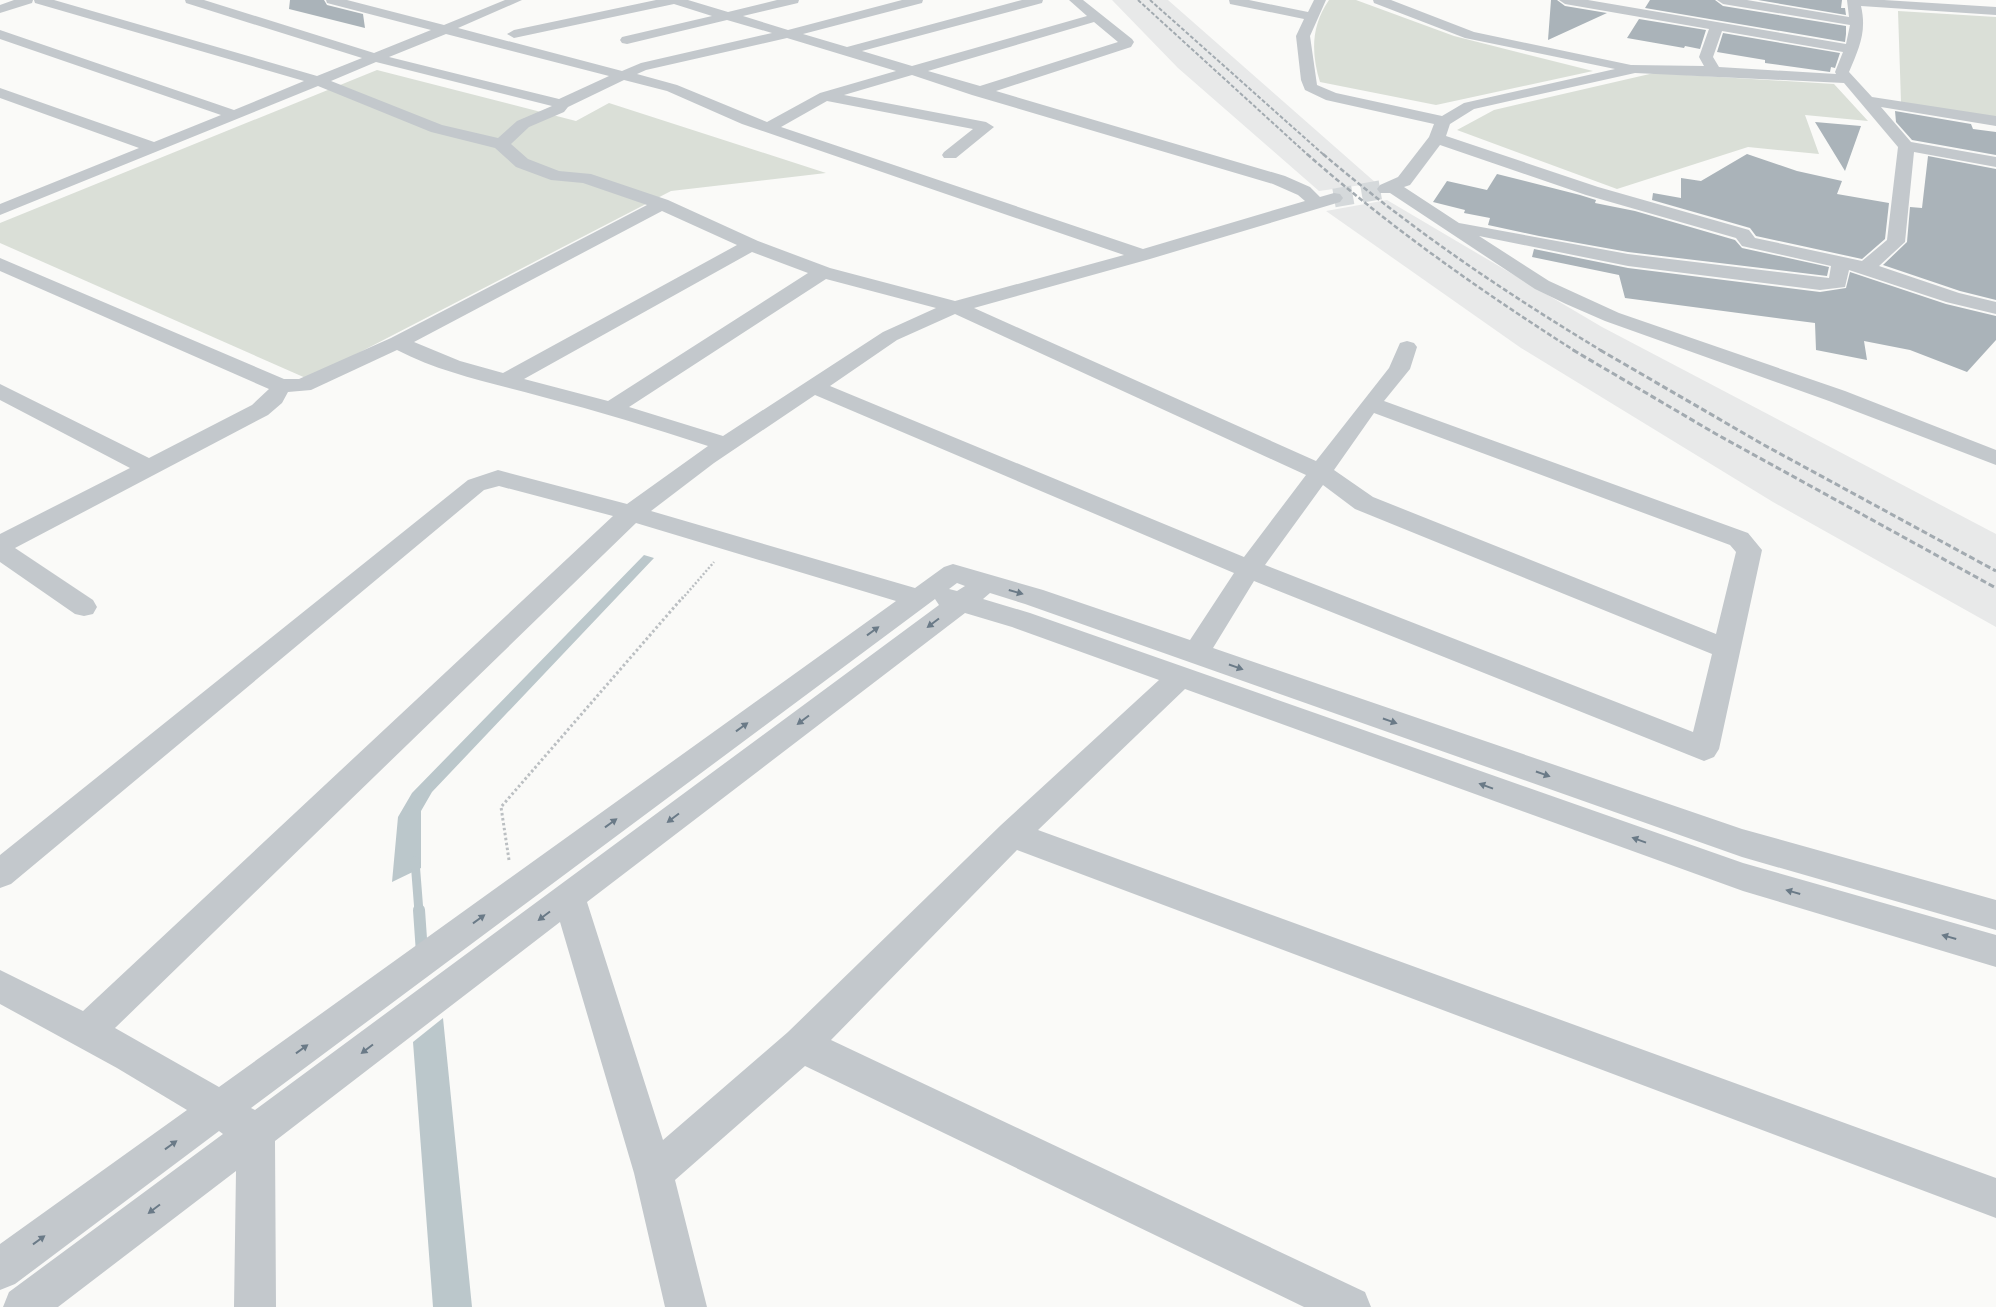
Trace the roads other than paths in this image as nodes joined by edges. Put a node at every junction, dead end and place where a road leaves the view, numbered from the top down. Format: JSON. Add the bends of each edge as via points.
{"nodes":[{"id":1,"x":27,"y":0,"type":"edge"},
{"id":2,"x":40,"y":0,"type":"edge"},
{"id":3,"x":191,"y":0,"type":"edge"},
{"id":4,"x":332,"y":0,"type":"edge"},
{"id":5,"x":516,"y":0,"type":"edge"},
{"id":6,"x":675,"y":0,"type":"edge"},
{"id":7,"x":793,"y":0,"type":"edge"},
{"id":8,"x":917,"y":0,"type":"edge"},
{"id":9,"x":1037,"y":0,"type":"edge"},
{"id":10,"x":1076,"y":0,"type":"edge"},
{"id":11,"x":1236,"y":0,"type":"edge"},
{"id":12,"x":1320,"y":0,"type":"edge"},
{"id":13,"x":1378,"y":0,"type":"edge"},
{"id":14,"x":1723,"y":0,"type":"edge"},
{"id":15,"x":1854,"y":1,"type":"edge"},
{"id":16,"x":472,"y":2,"type":"dead end"},
{"id":17,"x":1570,"y":5,"type":"edge"},
{"id":18,"x":574,"y":8,"type":"dead end"},
{"id":19,"x":0,"y":9,"type":"edge"},
{"id":20,"x":497,"y":9,"type":"junction"},
{"id":21,"x":1996,"y":11,"type":"edge"},
{"id":22,"x":727,"y":16,"type":"junction"},
{"id":23,"x":1312,"y":17,"type":"junction"},
{"id":24,"x":1095,"y":18,"type":"junction"},
{"id":25,"x":1858,"y":22,"type":"junction"},
{"id":26,"x":1717,"y":26,"type":"junction"},
{"id":27,"x":447,"y":30,"type":"junction"},
{"id":28,"x":0,"y":34,"type":"edge"},
{"id":29,"x":514,"y":34,"type":"junction"},
{"id":30,"x":787,"y":34,"type":"junction"},
{"id":31,"x":627,"y":40,"type":"dead end"},
{"id":32,"x":497,"y":41,"type":"junction"},
{"id":33,"x":1852,"y":49,"type":"junction"},
{"id":34,"x":844,"y":52,"type":"junction"},
{"id":35,"x":376,"y":58,"type":"junction"},
{"id":36,"x":1635,"y":69,"type":"junction"},
{"id":37,"x":908,"y":71,"type":"junction"},
{"id":38,"x":1714,"y":71,"type":"junction"},
{"id":39,"x":623,"y":74,"type":"junction"},
{"id":40,"x":1849,"y":78,"type":"junction"},
{"id":41,"x":318,"y":81,"type":"junction"},
{"id":42,"x":977,"y":92,"type":"junction"},
{"id":43,"x":0,"y":93,"type":"edge"},
{"id":44,"x":825,"y":96,"type":"junction"},
{"id":45,"x":1869,"y":101,"type":"junction"},
{"id":46,"x":562,"y":104,"type":"junction"},
{"id":47,"x":235,"y":115,"type":"junction"},
{"id":48,"x":1444,"y":120,"type":"junction"},
{"id":49,"x":1996,"y":121,"type":"edge"},
{"id":50,"x":770,"y":127,"type":"junction"},
{"id":51,"x":1437,"y":138,"type":"junction"},
{"id":52,"x":501,"y":144,"type":"junction"},
{"id":53,"x":1906,"y":146,"type":"junction"},
{"id":54,"x":154,"y":148,"type":"junction"},
{"id":55,"x":950,"y":155,"type":"dead end"},
{"id":56,"x":1996,"y":162,"type":"edge"},
{"id":57,"x":662,"y":204,"type":"junction"},
{"id":58,"x":4,"y":205,"type":"edge"},
{"id":59,"x":1449,"y":224,"type":"junction"},
{"id":60,"x":751,"y":245,"type":"junction"},
{"id":61,"x":1143,"y":255,"type":"junction"},
{"id":62,"x":1841,"y":261,"type":"junction"},
{"id":63,"x":0,"y":264,"type":"edge"},
{"id":64,"x":1866,"y":268,"type":"junction"},
{"id":65,"x":823,"y":272,"type":"junction"},
{"id":66,"x":955,"y":307,"type":"junction"},
{"id":67,"x":1996,"y":308,"type":"edge"},
{"id":68,"x":398,"y":342,"type":"junction"},
{"id":69,"x":1407,"y":347,"type":"dead end"},
{"id":70,"x":506,"y":380,"type":"junction"},
{"id":71,"x":281,"y":386,"type":"junction"},
{"id":72,"x":814,"y":387,"type":"junction"},
{"id":73,"x":0,"y":391,"type":"edge"},
{"id":74,"x":1370,"y":404,"type":"junction"},
{"id":75,"x":612,"y":408,"type":"junction"},
{"id":76,"x":727,"y":445,"type":"junction"},
{"id":77,"x":1996,"y":458,"type":"edge"},
{"id":78,"x":149,"y":468,"type":"junction"},
{"id":79,"x":1322,"y":473,"type":"junction"},
{"id":80,"x":631,"y":513,"type":"junction"},
{"id":81,"x":0,"y":545,"type":"edge"},
{"id":82,"x":0,"y":550,"type":"edge"},
{"id":83,"x":1249,"y":569,"type":"junction"},
{"id":84,"x":986,"y":583,"type":"junction"},
{"id":85,"x":922,"y":595,"type":"junction"},
{"id":86,"x":961,"y":602,"type":"junction"},
{"id":87,"x":84,"y":607,"type":"dead end"},
{"id":88,"x":1726,"y":649,"type":"junction"},
{"id":89,"x":1188,"y":665,"type":"junction"},
{"id":90,"x":1012,"y":834,"type":"junction"},
{"id":91,"x":0,"y":874,"type":"edge"},
{"id":92,"x":569,"y":896,"type":"junction"},
{"id":93,"x":1996,"y":915,"type":"edge"},
{"id":94,"x":1996,"y":951,"type":"edge"},
{"id":95,"x":0,"y":986,"type":"edge"},
{"id":96,"x":87,"y":1031,"type":"junction"},
{"id":97,"x":801,"y":1045,"type":"junction"},
{"id":98,"x":220,"y":1109,"type":"junction"},
{"id":99,"x":256,"y":1132,"type":"junction"},
{"id":100,"x":654,"y":1173,"type":"junction"},
{"id":101,"x":1996,"y":1198,"type":"edge"},
{"id":102,"x":0,"y":1269,"type":"edge"},
{"id":103,"x":24,"y":1307,"type":"edge"},
{"id":104,"x":255,"y":1307,"type":"edge"},
{"id":105,"x":686,"y":1307,"type":"edge"},
{"id":106,"x":1350,"y":1307,"type":"edge"}],
"edges":[{"from":1,"to":19,"type":"street"},
{"from":2,"to":41,"type":"street"},
{"from":3,"to":35,"type":"street"},
{"from":4,"to":27,"type":"street"},
{"from":5,"to":20,"type":"street"},
{"from":6,"to":22,"type":"street"},
{"from":6,"to":29,"type":"street"},
{"from":7,"to":22,"type":"street"},
{"from":8,"to":30,"type":"street"},
{"from":9,"to":34,"type":"street"},
{"from":10,"to":24,"type":"street"},
{"from":11,"to":23,"type":"street"},
{"from":12,"to":23,"type":"street"},
{"from":13,"to":36,"type":"street","via":[[1470,35]]},
{"from":14,"to":25,"type":"street"},
{"from":15,"to":21,"type":"street"},
{"from":15,"to":25,"type":"street"},
{"from":16,"to":20,"type":"street"},
{"from":17,"to":26,"type":"street"},
{"from":18,"to":29,"type":"street"},
{"from":20,"to":27,"type":"street"},
{"from":22,"to":30,"type":"street"},
{"from":22,"to":31,"type":"street"},
{"from":23,"to":48,"type":"street","via":[[1303,36],[1310,87],[1331,97]]},
{"from":24,"to":37,"type":"street"},
{"from":24,"to":42,"type":"street","via":[[1126,44]]},
{"from":25,"to":33,"type":"street"},
{"from":26,"to":33,"type":"street"},
{"from":26,"to":38,"type":"street","via":[[1706,58]]},
{"from":27,"to":32,"type":"street"},
{"from":27,"to":35,"type":"street"},
{"from":28,"to":47,"type":"street"},
{"from":29,"to":32,"type":"street"},
{"from":30,"to":34,"type":"street"},
{"from":30,"to":39,"type":"street","via":[[641,67]]},
{"from":32,"to":39,"type":"street"},
{"from":33,"to":40,"type":"street","via":[[1842,72]]},
{"from":34,"to":37,"type":"street"},
{"from":35,"to":41,"type":"street"},
{"from":35,"to":46,"type":"street"},
{"from":36,"to":38,"type":"street"},
{"from":36,"to":48,"type":"street","via":[[1469,106]]},
{"from":37,"to":42,"type":"street"},
{"from":37,"to":44,"type":"street"},
{"from":38,"to":40,"type":"street"},
{"from":39,"to":46,"type":"street"},
{"from":39,"to":50,"type":"street","via":[[672,88],[748,121]]},
{"from":40,"to":45,"type":"street"},
{"from":41,"to":47,"type":"street"},
{"from":41,"to":52,"type":"street","via":[[438,129]]},
{"from":42,"to":61,"type":"street","via":[[1279,180],[1325,200]]},
{"from":43,"to":54,"type":"street"},
{"from":44,"to":50,"type":"street"},
{"from":44,"to":55,"type":"street","via":[[986,127]]},
{"from":45,"to":49,"type":"street"},
{"from":45,"to":53,"type":"street"},
{"from":46,"to":52,"type":"street","via":[[559,109],[523,124]]},
{"from":47,"to":54,"type":"street"},
{"from":48,"to":51,"type":"street"},
{"from":50,"to":61,"type":"street"},
{"from":51,"to":59,"type":"street","via":[[1404,181],[1390,188]]},
{"from":51,"to":62,"type":"street","via":[[1578,187],[1743,234],[1748,242]]},
{"from":52,"to":57,"type":"street","via":[[522,163],[557,176],[585,178]]},
{"from":53,"to":56,"type":"street"},
{"from":53,"to":64,"type":"street","via":[[1896,242]]},
{"from":54,"to":58,"type":"street"},
{"from":57,"to":60,"type":"street"},
{"from":57,"to":68,"type":"street"},
{"from":59,"to":62,"type":"street","via":[[1628,260],[1820,284],[1838,282]]},
{"from":59,"to":77,"type":"street","via":[[1542,285],[1612,317],[1828,392]]},
{"from":60,"to":65,"type":"street"},
{"from":60,"to":70,"type":"street"},
{"from":61,"to":66,"type":"street"},
{"from":62,"to":64,"type":"street"},
{"from":63,"to":71,"type":"street"},
{"from":64,"to":67,"type":"street","via":[[1953,298]]},
{"from":65,"to":66,"type":"street"},
{"from":65,"to":75,"type":"street"},
{"from":66,"to":72,"type":"street","via":[[890,336]]},
{"from":66,"to":79,"type":"street"},
{"from":68,"to":70,"type":"street","via":[[414,352]]},
{"from":68,"to":71,"type":"street","via":[[303,386]]},
{"from":69,"to":74,"type":"street","via":[[1399,369]]},
{"from":70,"to":75,"type":"street"},
{"from":71,"to":78,"type":"street","via":[[274,398],[260,410]]},
{"from":72,"to":76,"type":"street"},
{"from":72,"to":83,"type":"street"},
{"from":73,"to":78,"type":"street"},
{"from":74,"to":79,"type":"street"},
{"from":74,"to":88,"type":"street","via":[[1739,539],[1749,550]]},
{"from":75,"to":76,"type":"street"},
{"from":76,"to":80,"type":"street"},
{"from":78,"to":81,"type":"street"},
{"from":79,"to":83,"type":"street"},
{"from":79,"to":88,"type":"street","via":[[1364,502]]},
{"from":80,"to":85,"type":"street"},
{"from":80,"to":91,"type":"street","via":[[498,478],[476,485]]},
{"from":80,"to":96,"type":"street"},
{"from":82,"to":87,"type":"street"},
{"from":83,"to":88,"type":"street","via":[[1704,749]]},
{"from":83,"to":89,"type":"street"},
{"from":84,"to":85,"type":"street","via":[[953,573]]},
{"from":84,"to":86,"type":"street"},
{"from":84,"to":89,"type":"street","one_way":true,"via":[[1034,597]]},
{"from":85,"to":86,"type":"street"},
{"from":98,"to":85,"type":"street","one_way":true},
{"from":86,"to":89,"type":"street"},
{"from":86,"to":92,"type":"street","one_way":true},
{"from":89,"to":90,"type":"street"},
{"from":89,"to":93,"type":"street","one_way":true,"via":[[1742,843]]},
{"from":94,"to":89,"type":"street","one_way":true,"via":[[1743,877]]},
{"from":90,"to":97,"type":"street"},
{"from":90,"to":101,"type":"street"},
{"from":92,"to":99,"type":"street","one_way":true},
{"from":92,"to":100,"type":"street"},
{"from":95,"to":96,"type":"street"},
{"from":96,"to":98,"type":"street"},
{"from":97,"to":100,"type":"street"},
{"from":97,"to":106,"type":"street"},
{"from":98,"to":99,"type":"street"},
{"from":102,"to":98,"type":"street","one_way":true},
{"from":99,"to":103,"type":"street","one_way":true},
{"from":99,"to":104,"type":"street"},
{"from":100,"to":105,"type":"street"}]}
